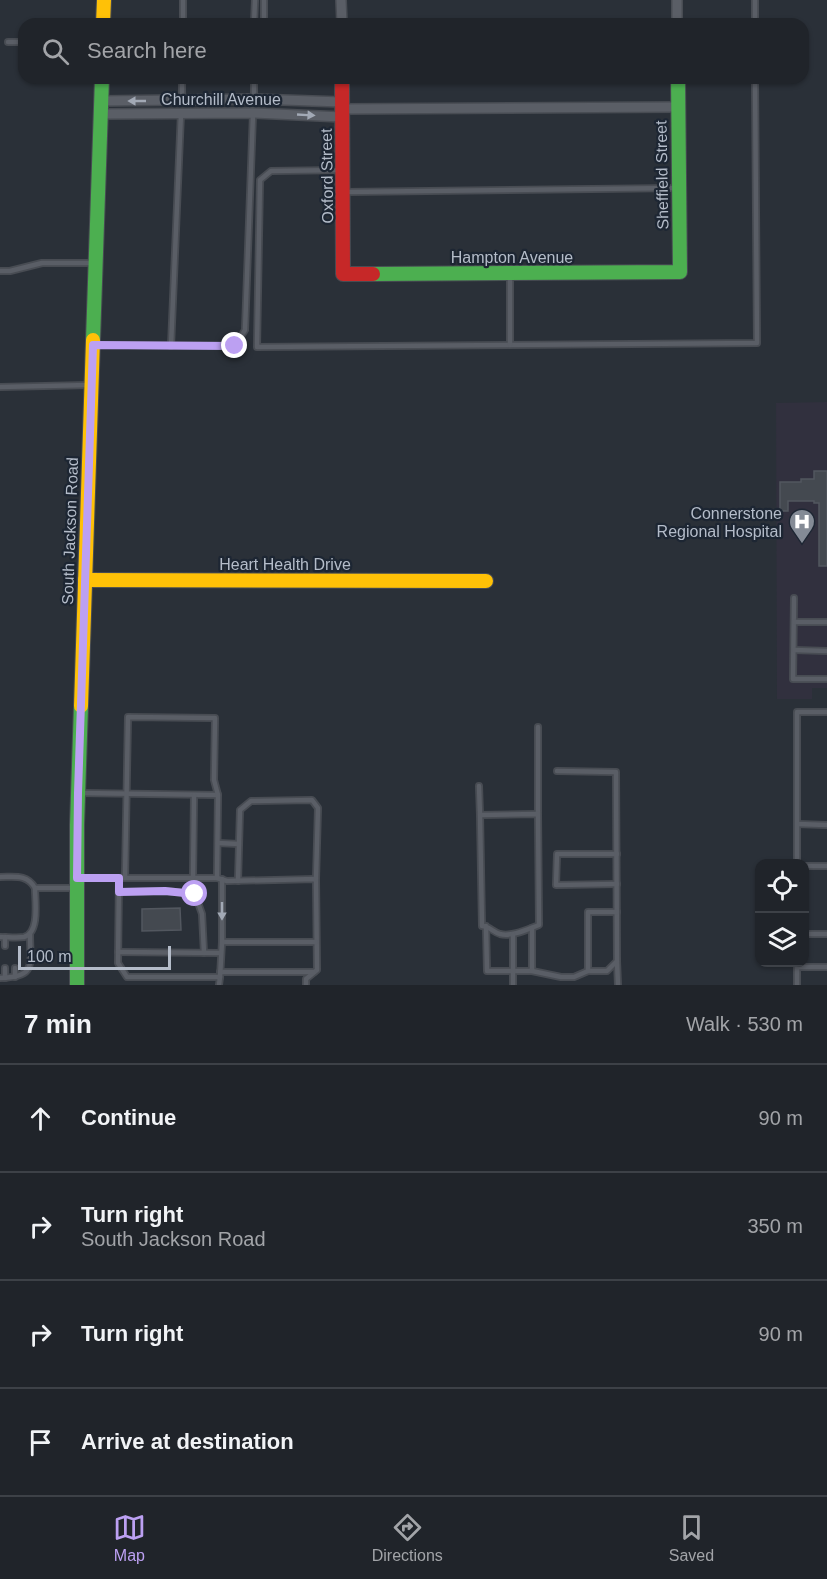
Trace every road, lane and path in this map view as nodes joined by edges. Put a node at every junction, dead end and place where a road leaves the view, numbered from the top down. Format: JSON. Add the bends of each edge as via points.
{"nodes":[{"id":1,"x":104,"y":0,"type":"edge"},
{"id":2,"x":183,"y":0,"type":"edge"},
{"id":3,"x":255,"y":0,"type":"edge"},
{"id":4,"x":264,"y":0,"type":"edge"},
{"id":5,"x":341,"y":0,"type":"edge"},
{"id":6,"x":677,"y":0,"type":"edge"},
{"id":7,"x":755,"y":0,"type":"edge"},
{"id":8,"x":103,"y":18,"type":"edge"},
{"id":9,"x":183,"y":18,"type":"edge"},
{"id":10,"x":254,"y":18,"type":"edge"},
{"id":11,"x":264,"y":18,"type":"edge"},
{"id":12,"x":342,"y":18,"type":"edge"},
{"id":13,"x":677,"y":18,"type":"edge"},
{"id":14,"x":755,"y":18,"type":"edge"},
{"id":15,"x":8,"y":42,"type":"dead end"},
{"id":16,"x":18,"y":42,"type":"edge"},
{"id":17,"x":102,"y":84,"type":"edge"},
{"id":18,"x":182,"y":84,"type":"edge"},
{"id":19,"x":254,"y":84,"type":"edge"},
{"id":20,"x":342,"y":84,"type":"edge"},
{"id":21,"x":678,"y":84,"type":"edge"},
{"id":22,"x":755,"y":84,"type":"edge"},
{"id":23,"x":254,"y":99,"type":"junction"},
{"id":24,"x":182,"y":100,"type":"junction"},
{"id":25,"x":678,"y":107,"type":"junction"},
{"id":26,"x":101,"y":108,"type":"junction"},
{"id":27,"x":342,"y":109,"type":"junction"},
{"id":28,"x":181,"y":113,"type":"junction"},
{"id":29,"x":253,"y":113,"type":"junction"},
{"id":30,"x":343,"y":170,"type":"junction"},
{"id":31,"x":678,"y":188,"type":"junction"},
{"id":32,"x":343,"y":192,"type":"junction"},
{"id":33,"x":95,"y":263,"type":"junction"},
{"id":34,"x":0,"y":271,"type":"edge"},
{"id":35,"x":680,"y":272,"type":"joint"},
{"id":36,"x":509,"y":273,"type":"junction"},
{"id":37,"x":343,"y":274,"type":"joint"},
{"id":38,"x":93,"y":345,"type":"junction"},
{"id":39,"x":510,"y":345,"type":"junction"},
{"id":40,"x":171,"y":346,"type":"junction"},
{"id":41,"x":91,"y":385,"type":"junction"},
{"id":42,"x":0,"y":387,"type":"edge"},
{"id":43,"x":85,"y":580,"type":"junction"},
{"id":44,"x":486,"y":581,"type":"dead end"},
{"id":45,"x":794,"y":598,"type":"dead end"},
{"id":46,"x":794,"y":622,"type":"junction"},
{"id":47,"x":827,"y":622,"type":"edge"},
{"id":48,"x":794,"y":650,"type":"junction"},
{"id":49,"x":827,"y":651,"type":"edge"},
{"id":50,"x":827,"y":679,"type":"edge"},
{"id":51,"x":827,"y":712,"type":"edge"},
{"id":52,"x":538,"y":727,"type":"dead end"},
{"id":53,"x":557,"y":771,"type":"dead end"},
{"id":54,"x":479,"y":786,"type":"dead end"},
{"id":55,"x":78,"y":793,"type":"junction"},
{"id":56,"x":127,"y":794,"type":"junction"},
{"id":57,"x":194,"y":795,"type":"junction"},
{"id":58,"x":218,"y":795,"type":"junction"},
{"id":59,"x":538,"y":814,"type":"junction"},
{"id":60,"x":480,"y":815,"type":"junction"},
{"id":61,"x":797,"y":824,"type":"junction"},
{"id":62,"x":827,"y":825,"type":"edge"},
{"id":63,"x":218,"y":843,"type":"junction"},
{"id":64,"x":239,"y":844,"type":"junction"},
{"id":65,"x":617,"y":854,"type":"junction"},
{"id":66,"x":797,"y":859,"type":"edge"},
{"id":67,"x":809,"y":866,"type":"edge"},
{"id":68,"x":827,"y":866,"type":"edge"},
{"id":69,"x":0,"y":877,"type":"edge"},
{"id":70,"x":119,"y":878,"type":"junction"},
{"id":71,"x":125,"y":878,"type":"junction"},
{"id":72,"x":194,"y":878,"type":"junction"},
{"id":73,"x":220,"y":879,"type":"junction"},
{"id":74,"x":316,"y":879,"type":"junction"},
{"id":75,"x":237,"y":881,"type":"junction"},
{"id":76,"x":77,"y":883,"type":"junction"},
{"id":77,"x":617,"y":884,"type":"junction"},
{"id":78,"x":35,"y":888,"type":"junction"},
{"id":79,"x":119,"y":892,"type":"junction"},
{"id":80,"x":617,"y":912,"type":"junction"},
{"id":81,"x":486,"y":926,"type":"junction"},
{"id":82,"x":532,"y":928,"type":"junction"},
{"id":83,"x":30,"y":934,"type":"junction"},
{"id":84,"x":513,"y":934,"type":"junction"},
{"id":85,"x":809,"y":934,"type":"edge"},
{"id":86,"x":827,"y":934,"type":"edge"},
{"id":87,"x":2,"y":937,"type":"edge"},
{"id":88,"x":15,"y":937,"type":"junction"},
{"id":89,"x":222,"y":942,"type":"junction"},
{"id":90,"x":316,"y":942,"type":"junction"},
{"id":91,"x":5,"y":946,"type":"dead end"},
{"id":92,"x":15,"y":946,"type":"dead end"},
{"id":93,"x":118,"y":952,"type":"junction"},
{"id":94,"x":127,"y":952,"type":"junction"},
{"id":95,"x":136,"y":952,"type":"junction"},
{"id":96,"x":147,"y":952,"type":"junction"},
{"id":97,"x":160,"y":952,"type":"junction"},
{"id":98,"x":171,"y":952,"type":"junction"},
{"id":99,"x":183,"y":952,"type":"junction"},
{"id":100,"x":194,"y":952,"type":"junction"},
{"id":101,"x":204,"y":953,"type":"junction"},
{"id":102,"x":221,"y":953,"type":"junction"},
{"id":103,"x":127,"y":959,"type":"dead end"},
{"id":104,"x":136,"y":959,"type":"dead end"},
{"id":105,"x":147,"y":959,"type":"dead end"},
{"id":106,"x":160,"y":959,"type":"dead end"},
{"id":107,"x":171,"y":959,"type":"dead end"},
{"id":108,"x":183,"y":959,"type":"dead end"},
{"id":109,"x":193,"y":959,"type":"dead end"},
{"id":110,"x":617,"y":961,"type":"junction"},
{"id":111,"x":809,"y":965,"type":"edge"},
{"id":112,"x":797,"y":967,"type":"edge"},
{"id":113,"x":827,"y":967,"type":"edge"},
{"id":114,"x":5,"y":968,"type":"dead end"},
{"id":115,"x":15,"y":968,"type":"dead end"},
{"id":116,"x":136,"y":970,"type":"dead end"},
{"id":117,"x":147,"y":970,"type":"dead end"},
{"id":118,"x":161,"y":970,"type":"dead end"},
{"id":119,"x":171,"y":970,"type":"dead end"},
{"id":120,"x":183,"y":970,"type":"dead end"},
{"id":121,"x":193,"y":970,"type":"dead end"},
{"id":122,"x":532,"y":970,"type":"junction"},
{"id":123,"x":513,"y":971,"type":"junction"},
{"id":124,"x":588,"y":971,"type":"junction"},
{"id":125,"x":314,"y":972,"type":"junction"},
{"id":126,"x":220,"y":975,"type":"junction"},
{"id":127,"x":15,"y":977,"type":"junction"},
{"id":128,"x":136,"y":977,"type":"junction"},
{"id":129,"x":147,"y":977,"type":"junction"},
{"id":130,"x":161,"y":977,"type":"junction"},
{"id":131,"x":171,"y":977,"type":"junction"},
{"id":132,"x":183,"y":977,"type":"junction"},
{"id":133,"x":193,"y":977,"type":"junction"},
{"id":134,"x":2,"y":978,"type":"edge"},
{"id":135,"x":77,"y":985,"type":"edge"},
{"id":136,"x":219,"y":985,"type":"edge"},
{"id":137,"x":306,"y":985,"type":"edge"},
{"id":138,"x":513,"y":985,"type":"edge"},
{"id":139,"x":618,"y":985,"type":"edge"},
{"id":140,"x":797,"y":985,"type":"edge"}],
"edges":[{"from":1,"to":8,"type":"street"},
{"from":2,"to":9,"type":"lane"},
{"from":3,"to":10,"type":"lane"},
{"from":4,"to":11,"type":"lane"},
{"from":5,"to":12,"type":"street"},
{"from":6,"to":13,"type":"street"},
{"from":7,"to":14,"type":"lane"},
{"from":15,"to":16,"type":"lane"},
{"from":17,"to":26,"type":"street","name":"South Jackson Road"},
{"from":18,"to":24,"type":"lane"},
{"from":19,"to":23,"type":"lane"},
{"from":20,"to":27,"type":"street","name":"Oxford Street"},
{"from":21,"to":25,"type":"street","name":"Sheffield Street"},
{"from":22,"to":39,"type":"lane","via":[[756,343]]},
{"from":23,"to":24,"type":"street","name":"Churchill Avenue"},
{"from":23,"to":27,"type":"street","name":"Churchill Avenue"},
{"from":23,"to":29,"type":"street"},
{"from":24,"to":26,"type":"street","name":"Churchill Avenue","one_way":true},
{"from":24,"to":28,"type":"street"},
{"from":25,"to":27,"type":"street","name":"Churchill Avenue"},
{"from":25,"to":31,"type":"street","name":"Sheffield Street"},
{"from":26,"to":28,"type":"street","name":"Churchill Avenue"},
{"from":26,"to":33,"type":"street","name":"South Jackson Road"},
{"from":29,"to":27,"type":"street","name":"Churchill Avenue","one_way":true},
{"from":27,"to":30,"type":"street","name":"Oxford Street"},
{"from":28,"to":29,"type":"street","name":"Churchill Avenue"},
{"from":28,"to":40,"type":"lane"},
{"from":29,"to":40,"type":"lane","via":[[245,330],[235,346]]},
{"from":30,"to":32,"type":"street","name":"Oxford Street"},
{"from":30,"to":39,"type":"lane","via":[[271,171],[260,180],[256,347]]},
{"from":31,"to":32,"type":"lane"},
{"from":31,"to":35,"type":"street","name":"Sheffield Street"},
{"from":32,"to":37,"type":"street","name":"Oxford Street"},
{"from":33,"to":34,"type":"lane","via":[[42,263]]},
{"from":33,"to":38,"type":"street","name":"South Jackson Road"},
{"from":35,"to":36,"type":"street","name":"Hampton Avenue"},
{"from":36,"to":37,"type":"street","name":"Hampton Avenue"},
{"from":36,"to":39,"type":"lane"},
{"from":38,"to":40,"type":"lane"},
{"from":38,"to":41,"type":"street","name":"South Jackson Road"},
{"from":41,"to":42,"type":"lane"},
{"from":41,"to":43,"type":"street","name":"South Jackson Road"},
{"from":43,"to":44,"type":"street","name":"Heart Health Drive"},
{"from":43,"to":55,"type":"street","name":"South Jackson Road"},
{"from":45,"to":46,"type":"lane"},
{"from":46,"to":47,"type":"lane"},
{"from":46,"to":48,"type":"lane"},
{"from":48,"to":49,"type":"lane"},
{"from":48,"to":50,"type":"lane","via":[[793,679]]},
{"from":51,"to":61,"type":"lane","via":[[797,712]]},
{"from":52,"to":59,"type":"lane"},
{"from":53,"to":65,"type":"lane","via":[[616,772]]},
{"from":54,"to":60,"type":"lane"},
{"from":55,"to":56,"type":"lane"},
{"from":55,"to":76,"type":"street","name":"South Jackson Road"},
{"from":56,"to":57,"type":"lane"},
{"from":56,"to":58,"type":"lane","via":[[128,717],[215,718],[214,780]]},
{"from":56,"to":71,"type":"lane"},
{"from":57,"to":58,"type":"lane"},
{"from":57,"to":72,"type":"lane"},
{"from":58,"to":63,"type":"lane"},
{"from":59,"to":60,"type":"lane"},
{"from":59,"to":82,"type":"lane","via":[[539,925]]},
{"from":60,"to":81,"type":"lane","via":[[482,926]]},
{"from":61,"to":62,"type":"lane"},
{"from":61,"to":66,"type":"lane"},
{"from":63,"to":64,"type":"lane"},
{"from":63,"to":73,"type":"lane"},
{"from":64,"to":74,"type":"lane","via":[[240,810],[251,801],[312,800],[318,808]]},
{"from":64,"to":75,"type":"lane"},
{"from":65,"to":77,"type":"lane"},
{"from":65,"to":77,"type":"lane","via":[[557,854],[556,885]]},
{"from":67,"to":68,"type":"lane"},
{"from":69,"to":78,"type":"lane","via":[[24,876]]},
{"from":70,"to":71,"type":"lane"},
{"from":70,"to":76,"type":"lane"},
{"from":70,"to":79,"type":"lane"},
{"from":71,"to":72,"type":"lane"},
{"from":72,"to":73,"type":"lane"},
{"from":73,"to":75,"type":"lane"},
{"from":73,"to":89,"type":"lane","one_way":true},
{"from":74,"to":75,"type":"lane"},
{"from":74,"to":90,"type":"lane"},
{"from":76,"to":78,"type":"lane"},
{"from":76,"to":135,"type":"street","name":"South Jackson Road"},
{"from":77,"to":80,"type":"lane"},
{"from":78,"to":83,"type":"lane","via":[[35,928]]},
{"from":79,"to":93,"type":"lane"},
{"from":79,"to":101,"type":"lane","via":[[195,894],[202,914]]},
{"from":80,"to":110,"type":"lane"},
{"from":80,"to":124,"type":"lane","via":[[588,912]]},
{"from":81,"to":84,"type":"lane","via":[[500,934]]},
{"from":81,"to":123,"type":"lane","via":[[487,971]]},
{"from":82,"to":84,"type":"lane"},
{"from":82,"to":122,"type":"lane"},
{"from":83,"to":88,"type":"lane"},
{"from":83,"to":127,"type":"lane","via":[[30,966],[25,974]]},
{"from":84,"to":123,"type":"lane"},
{"from":85,"to":86,"type":"lane"},
{"from":87,"to":88,"type":"lane"},
{"from":87,"to":91,"type":"lane"},
{"from":88,"to":92,"type":"lane"},
{"from":89,"to":90,"type":"lane"},
{"from":89,"to":102,"type":"lane"},
{"from":90,"to":125,"type":"lane"},
{"from":93,"to":94,"type":"lane"},
{"from":93,"to":128,"type":"lane","via":[[118,963],[127,974]]},
{"from":94,"to":95,"type":"lane"},
{"from":94,"to":103,"type":"lane"},
{"from":95,"to":96,"type":"lane"},
{"from":95,"to":104,"type":"lane"},
{"from":96,"to":97,"type":"lane"},
{"from":96,"to":105,"type":"lane"},
{"from":97,"to":98,"type":"lane"},
{"from":97,"to":106,"type":"lane"},
{"from":98,"to":99,"type":"lane"},
{"from":98,"to":107,"type":"lane"},
{"from":99,"to":100,"type":"lane"},
{"from":99,"to":108,"type":"lane"},
{"from":100,"to":101,"type":"lane"},
{"from":100,"to":109,"type":"lane"},
{"from":101,"to":102,"type":"lane"},
{"from":102,"to":126,"type":"lane"},
{"from":110,"to":124,"type":"lane","via":[[607,971]]},
{"from":110,"to":139,"type":"lane"},
{"from":111,"to":113,"type":"lane"},
{"from":112,"to":140,"type":"lane"},
{"from":114,"to":134,"type":"lane"},
{"from":115,"to":127,"type":"lane"},
{"from":116,"to":128,"type":"lane"},
{"from":117,"to":129,"type":"lane"},
{"from":118,"to":130,"type":"lane"},
{"from":119,"to":131,"type":"lane"},
{"from":120,"to":132,"type":"lane"},
{"from":121,"to":133,"type":"lane"},
{"from":122,"to":123,"type":"lane"},
{"from":122,"to":124,"type":"lane","via":[[561,977]]},
{"from":123,"to":138,"type":"lane"},
{"from":125,"to":126,"type":"lane"},
{"from":125,"to":137,"type":"lane","via":[[306,979]]},
{"from":126,"to":133,"type":"lane"},
{"from":126,"to":136,"type":"lane"},
{"from":127,"to":134,"type":"lane"},
{"from":128,"to":129,"type":"lane"},
{"from":129,"to":130,"type":"lane"},
{"from":130,"to":131,"type":"lane"},
{"from":131,"to":132,"type":"lane"},
{"from":132,"to":133,"type":"lane"}]}
